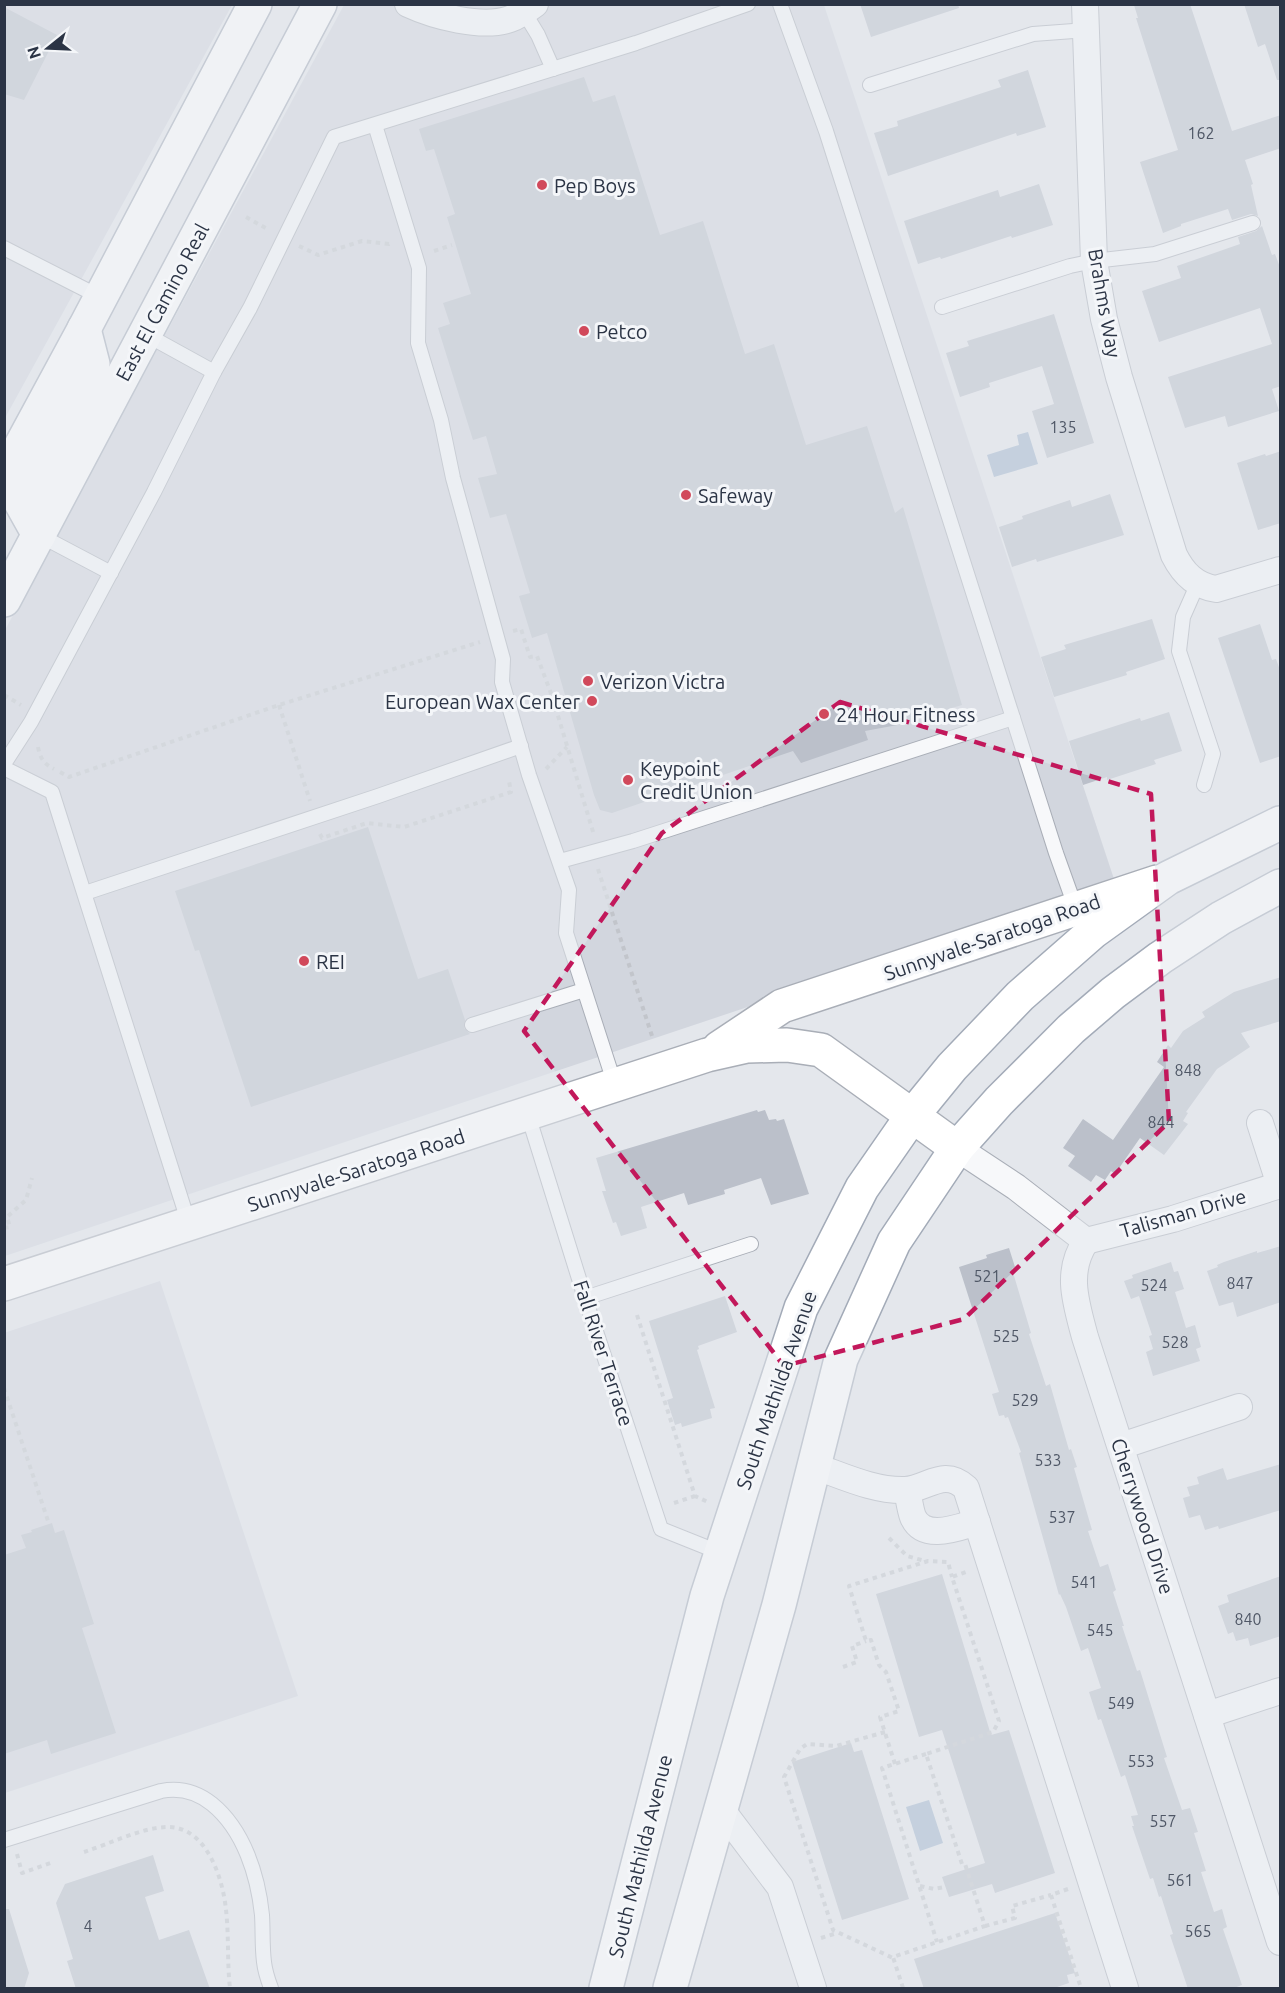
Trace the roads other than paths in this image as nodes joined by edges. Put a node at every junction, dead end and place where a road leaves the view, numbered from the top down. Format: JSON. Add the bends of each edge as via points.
{"nodes":[{"id":1,"x":255,"y":4,"type":"edge"},
{"id":2,"x":320,"y":4,"type":"edge"},
{"id":3,"x":408,"y":4,"type":"edge"},
{"id":4,"x":748,"y":4,"type":"edge"},
{"id":5,"x":780,"y":4,"type":"edge"},
{"id":6,"x":1085,"y":4,"type":"edge"},
{"id":7,"x":530,"y":8,"type":"edge"},
{"id":8,"x":1087,"y":30,"type":"junction"},
{"id":9,"x":553,"y":69,"type":"junction"},
{"id":10,"x":870,"y":85,"type":"dead end"},
{"id":11,"x":375,"y":125,"type":"junction"},
{"id":12,"x":1253,"y":223,"type":"dead end"},
{"id":13,"x":4,"y":248,"type":"edge"},
{"id":14,"x":1095,"y":261,"type":"junction"},
{"id":15,"x":100,"y":297,"type":"junction"},
{"id":16,"x":942,"y":307,"type":"dead end"},
{"id":17,"x":84,"y":329,"type":"junction"},
{"id":18,"x":145,"y":334,"type":"junction"},
{"id":19,"x":214,"y":372,"type":"junction"},
{"id":20,"x":4,"y":477,"type":"edge"},
{"id":21,"x":39,"y":536,"type":"junction"},
{"id":22,"x":1281,"y":570,"type":"edge"},
{"id":23,"x":111,"y":573,"type":"junction"},
{"id":24,"x":1198,"y":583,"type":"junction"},
{"id":25,"x":4,"y":600,"type":"edge"},
{"id":26,"x":1013,"y":718,"type":"junction"},
{"id":27,"x":521,"y":746,"type":"junction"},
{"id":28,"x":4,"y":766,"type":"edge"},
{"id":29,"x":1204,"y":785,"type":"dead end"},
{"id":30,"x":1281,"y":823,"type":"edge"},
{"id":31,"x":560,"y":861,"type":"junction"},
{"id":32,"x":1168,"y":878,"type":"junction"},
{"id":33,"x":1281,"y":886,"type":"edge"},
{"id":34,"x":85,"y":893,"type":"junction"},
{"id":35,"x":1076,"y":909,"type":"junction"},
{"id":36,"x":584,"y":990,"type":"junction"},
{"id":37,"x":472,"y":1025,"type":"dead end"},
{"id":38,"x":707,"y":1056,"type":"junction"},
{"id":39,"x":615,"y":1087,"type":"junction"},
{"id":40,"x":528,"y":1115,"type":"junction"},
{"id":41,"x":912,"y":1116,"type":"junction"},
{"id":42,"x":1260,"y":1124,"type":"dead end"},
{"id":43,"x":957,"y":1148,"type":"junction"},
{"id":44,"x":1280,"y":1185,"type":"edge"},
{"id":45,"x":189,"y":1224,"type":"junction"},
{"id":46,"x":1086,"y":1241,"type":"junction"},
{"id":47,"x":751,"y":1244,"type":"dead end"},
{"id":48,"x":4,"y":1284,"type":"edge"},
{"id":49,"x":585,"y":1298,"type":"junction"},
{"id":50,"x":1239,"y":1407,"type":"dead end"},
{"id":51,"x":1121,"y":1446,"type":"junction"},
{"id":52,"x":814,"y":1466,"type":"junction"},
{"id":53,"x":907,"y":1490,"type":"junction"},
{"id":54,"x":977,"y":1522,"type":"junction"},
{"id":55,"x":721,"y":1553,"type":"junction"},
{"id":56,"x":1281,"y":1691,"type":"edge"},
{"id":57,"x":1207,"y":1715,"type":"junction"},
{"id":58,"x":721,"y":1809,"type":"junction"},
{"id":59,"x":4,"y":1840,"type":"edge"},
{"id":60,"x":1281,"y":1942,"type":"edge"},
{"id":61,"x":271,"y":1989,"type":"edge"},
{"id":62,"x":606,"y":1989,"type":"edge"},
{"id":63,"x":670,"y":1989,"type":"edge"},
{"id":64,"x":813,"y":1989,"type":"edge"},
{"id":65,"x":1125,"y":1989,"type":"edge"}],
"edges":[{"from":1,"to":15,"type":"main road"},
{"from":2,"to":18,"type":"main road","name":"East El Camino Real"},
{"from":3,"to":7,"type":"street","via":[[454,19],[492,22],[510,20]]},
{"from":4,"to":9,"type":"lane"},
{"from":5,"to":26,"type":"lane","via":[[826,131]]},
{"from":6,"to":8,"type":"street","name":"Brahms Way"},
{"from":7,"to":9,"type":"lane"},
{"from":8,"to":10,"type":"lane","via":[[1033,34]]},
{"from":8,"to":14,"type":"street","name":"Brahms Way"},
{"from":9,"to":11,"type":"lane"},
{"from":11,"to":19,"type":"lane","via":[[334,137]]},
{"from":11,"to":27,"type":"lane","via":[[419,268],[417,343],[503,658],[502,682]]},
{"from":12,"to":14,"type":"lane","via":[[1155,254]]},
{"from":13,"to":15,"type":"lane"},
{"from":14,"to":16,"type":"lane"},
{"from":14,"to":24,"type":"street","name":"Brahms Way","via":[[1104,319],[1174,555],[1188,576]]},
{"from":15,"to":17,"type":"main road"},
{"from":17,"to":20,"type":"main road"},
{"from":17,"to":21,"type":"main road","via":[[93,364],[20,501]]},
{"from":18,"to":19,"type":"lane"},
{"from":18,"to":21,"type":"main road","name":"East El Camino Real"},
{"from":19,"to":23,"type":"lane"},
{"from":21,"to":23,"type":"lane"},
{"from":21,"to":25,"type":"main road","name":"East El Camino Real"},
{"from":22,"to":24,"type":"street","via":[[1216,589]]},
{"from":23,"to":28,"type":"lane"},
{"from":24,"to":29,"type":"lane","via":[[1183,617],[1179,651],[1213,754]]},
{"from":26,"to":31,"type":"lane"},
{"from":26,"to":35,"type":"lane"},
{"from":27,"to":31,"type":"lane"},
{"from":27,"to":34,"type":"lane"},
{"from":28,"to":34,"type":"lane","via":[[52,792]]},
{"from":30,"to":32,"type":"main road","name":"Sunnyvale-Saratoga Road"},
{"from":31,"to":36,"type":"lane","via":[[569,890],[566,933]]},
{"from":32,"to":35,"type":"main road","name":"Sunnyvale-Saratoga Road"},
{"from":32,"to":41,"type":"main road","name":"South Mathilda Avenue","via":[[1093,932],[1020,996],[952,1067]]},
{"from":33,"to":43,"type":"main road","via":[[1221,918],[1113,993],[1071,1029]]},
{"from":34,"to":45,"type":"lane"},
{"from":35,"to":38,"type":"main road","name":"Sunnyvale-Saratoga Road","via":[[782,1006]]},
{"from":36,"to":37,"type":"lane"},
{"from":36,"to":39,"type":"lane"},
{"from":38,"to":39,"type":"main road","name":"Sunnyvale-Saratoga Road"},
{"from":38,"to":41,"type":"main road","name":"Sunnyvale-Saratoga Road","via":[[747,1046],[787,1045],[820,1050]]},
{"from":39,"to":40,"type":"main road","name":"Sunnyvale-Saratoga Road"},
{"from":40,"to":45,"type":"main road","name":"Sunnyvale-Saratoga Road"},
{"from":40,"to":49,"type":"lane","name":"Fall River Terrace"},
{"from":41,"to":43,"type":"main road","name":"Sunnyvale-Saratoga Road"},
{"from":41,"to":55,"type":"main road","name":"South Mathilda Avenue","via":[[862,1188],[801,1308]]},
{"from":42,"to":44,"type":"street","name":"Talisman Drive"},
{"from":43,"to":46,"type":"street"},
{"from":43,"to":52,"type":"main road","via":[[894,1242],[879,1274],[841,1359]]},
{"from":44,"to":46,"type":"street","name":"Talisman Drive"},
{"from":45,"to":48,"type":"main road","name":"Sunnyvale-Saratoga Road"},
{"from":46,"to":51,"type":"street","name":"Cherrywood Drive","via":[[1077,1255],[1075,1300]]},
{"from":47,"to":49,"type":"lane"},
{"from":49,"to":55,"type":"lane","name":"Fall River Terrace","via":[[662,1529]]},
{"from":50,"to":51,"type":"street"},
{"from":51,"to":57,"type":"street","name":"Cherrywood Drive"},
{"from":52,"to":53,"type":"street","via":[[878,1488]]},
{"from":52,"to":58,"type":"main road","via":[[780,1605]]},
{"from":53,"to":54,"type":"street","via":[[917,1524],[929,1531]]},
{"from":53,"to":54,"type":"street","via":[[939,1480],[957,1481],[969,1493]]},
{"from":54,"to":65,"type":"street"},
{"from":55,"to":62,"type":"main road","name":"South Mathilda Avenue"},
{"from":56,"to":57,"type":"street"},
{"from":57,"to":60,"type":"street","name":"Cherrywood Drive"},
{"from":58,"to":63,"type":"main road"},
{"from":58,"to":64,"type":"street","via":[[780,1887]]},
{"from":59,"to":61,"type":"lane","via":[[161,1791],[188,1790],[205,1798],[235,1829],[252,1869]]}]}
